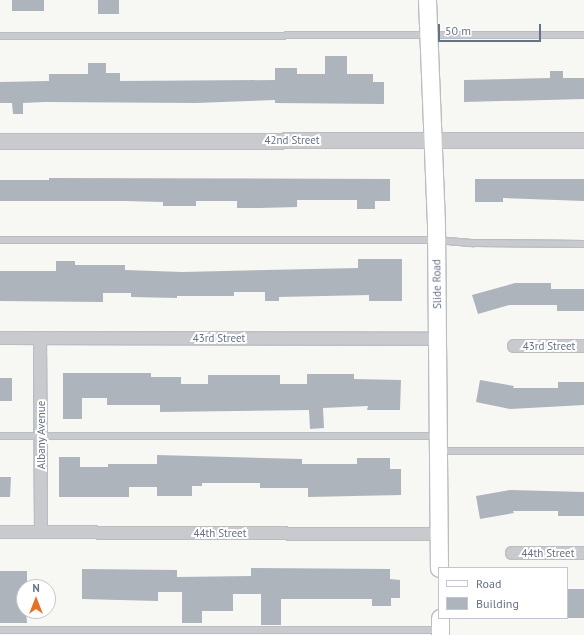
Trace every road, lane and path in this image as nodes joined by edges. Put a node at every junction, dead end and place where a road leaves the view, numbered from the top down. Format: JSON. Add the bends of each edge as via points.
{"nodes":[{"id":1,"x":427,"y":0,"type":"edge"},
{"id":2,"x":584,"y":35,"type":"edge"},
{"id":3,"x":0,"y":36,"type":"edge"},
{"id":4,"x":427,"y":36,"type":"junction"},
{"id":5,"x":431,"y":140,"type":"junction"},
{"id":6,"x":584,"y":140,"type":"edge"},
{"id":7,"x":0,"y":141,"type":"edge"},
{"id":8,"x":0,"y":240,"type":"edge"},
{"id":9,"x":436,"y":240,"type":"junction"},
{"id":10,"x":584,"y":244,"type":"edge"},
{"id":11,"x":0,"y":338,"type":"edge"},
{"id":12,"x":40,"y":338,"type":"junction"},
{"id":13,"x":438,"y":339,"type":"junction"},
{"id":14,"x":514,"y":346,"type":"dead end"},
{"id":15,"x":584,"y":346,"type":"edge"},
{"id":16,"x":0,"y":436,"type":"edge"},
{"id":17,"x":41,"y":436,"type":"junction"},
{"id":18,"x":439,"y":444,"type":"junction"},
{"id":19,"x":584,"y":451,"type":"edge"},
{"id":20,"x":0,"y":532,"type":"edge"},
{"id":21,"x":41,"y":532,"type":"junction"},
{"id":22,"x":439,"y":534,"type":"junction"},
{"id":23,"x":512,"y":553,"type":"dead end"},
{"id":24,"x":584,"y":553,"type":"edge"},
{"id":25,"x":439,"y":567,"type":"edge"},
{"id":26,"x":440,"y":628,"type":"edge"},
{"id":27,"x":0,"y":630,"type":"edge"}],
"edges":[{"from":1,"to":4,"type":"main road","name":"Slide Road"},
{"from":2,"to":4,"type":"lane"},
{"from":3,"to":4,"type":"lane"},
{"from":4,"to":5,"type":"main road","name":"Slide Road"},
{"from":5,"to":6,"type":"street","name":"42nd Street"},
{"from":5,"to":7,"type":"street","name":"42nd Street"},
{"from":5,"to":9,"type":"main road","name":"Slide Road"},
{"from":8,"to":9,"type":"lane"},
{"from":9,"to":10,"type":"lane"},
{"from":9,"to":13,"type":"main road","name":"Slide Road"},
{"from":11,"to":12,"type":"street","name":"43rd Street"},
{"from":12,"to":13,"type":"street","name":"43rd Street"},
{"from":12,"to":17,"type":"street","name":"Albany Avenue"},
{"from":13,"to":18,"type":"main road","name":"Slide Road"},
{"from":14,"to":15,"type":"street","name":"43rd Street"},
{"from":16,"to":17,"type":"lane"},
{"from":17,"to":18,"type":"lane"},
{"from":17,"to":21,"type":"street","name":"Albany Avenue"},
{"from":18,"to":19,"type":"lane"},
{"from":18,"to":22,"type":"main road","name":"Slide Road"},
{"from":20,"to":21,"type":"street","name":"44th Street"},
{"from":21,"to":22,"type":"street","name":"44th Street"},
{"from":22,"to":25,"type":"main road","name":"Slide Road"},
{"from":23,"to":24,"type":"street","name":"44th Street"},
{"from":26,"to":27,"type":"lane"}]}
